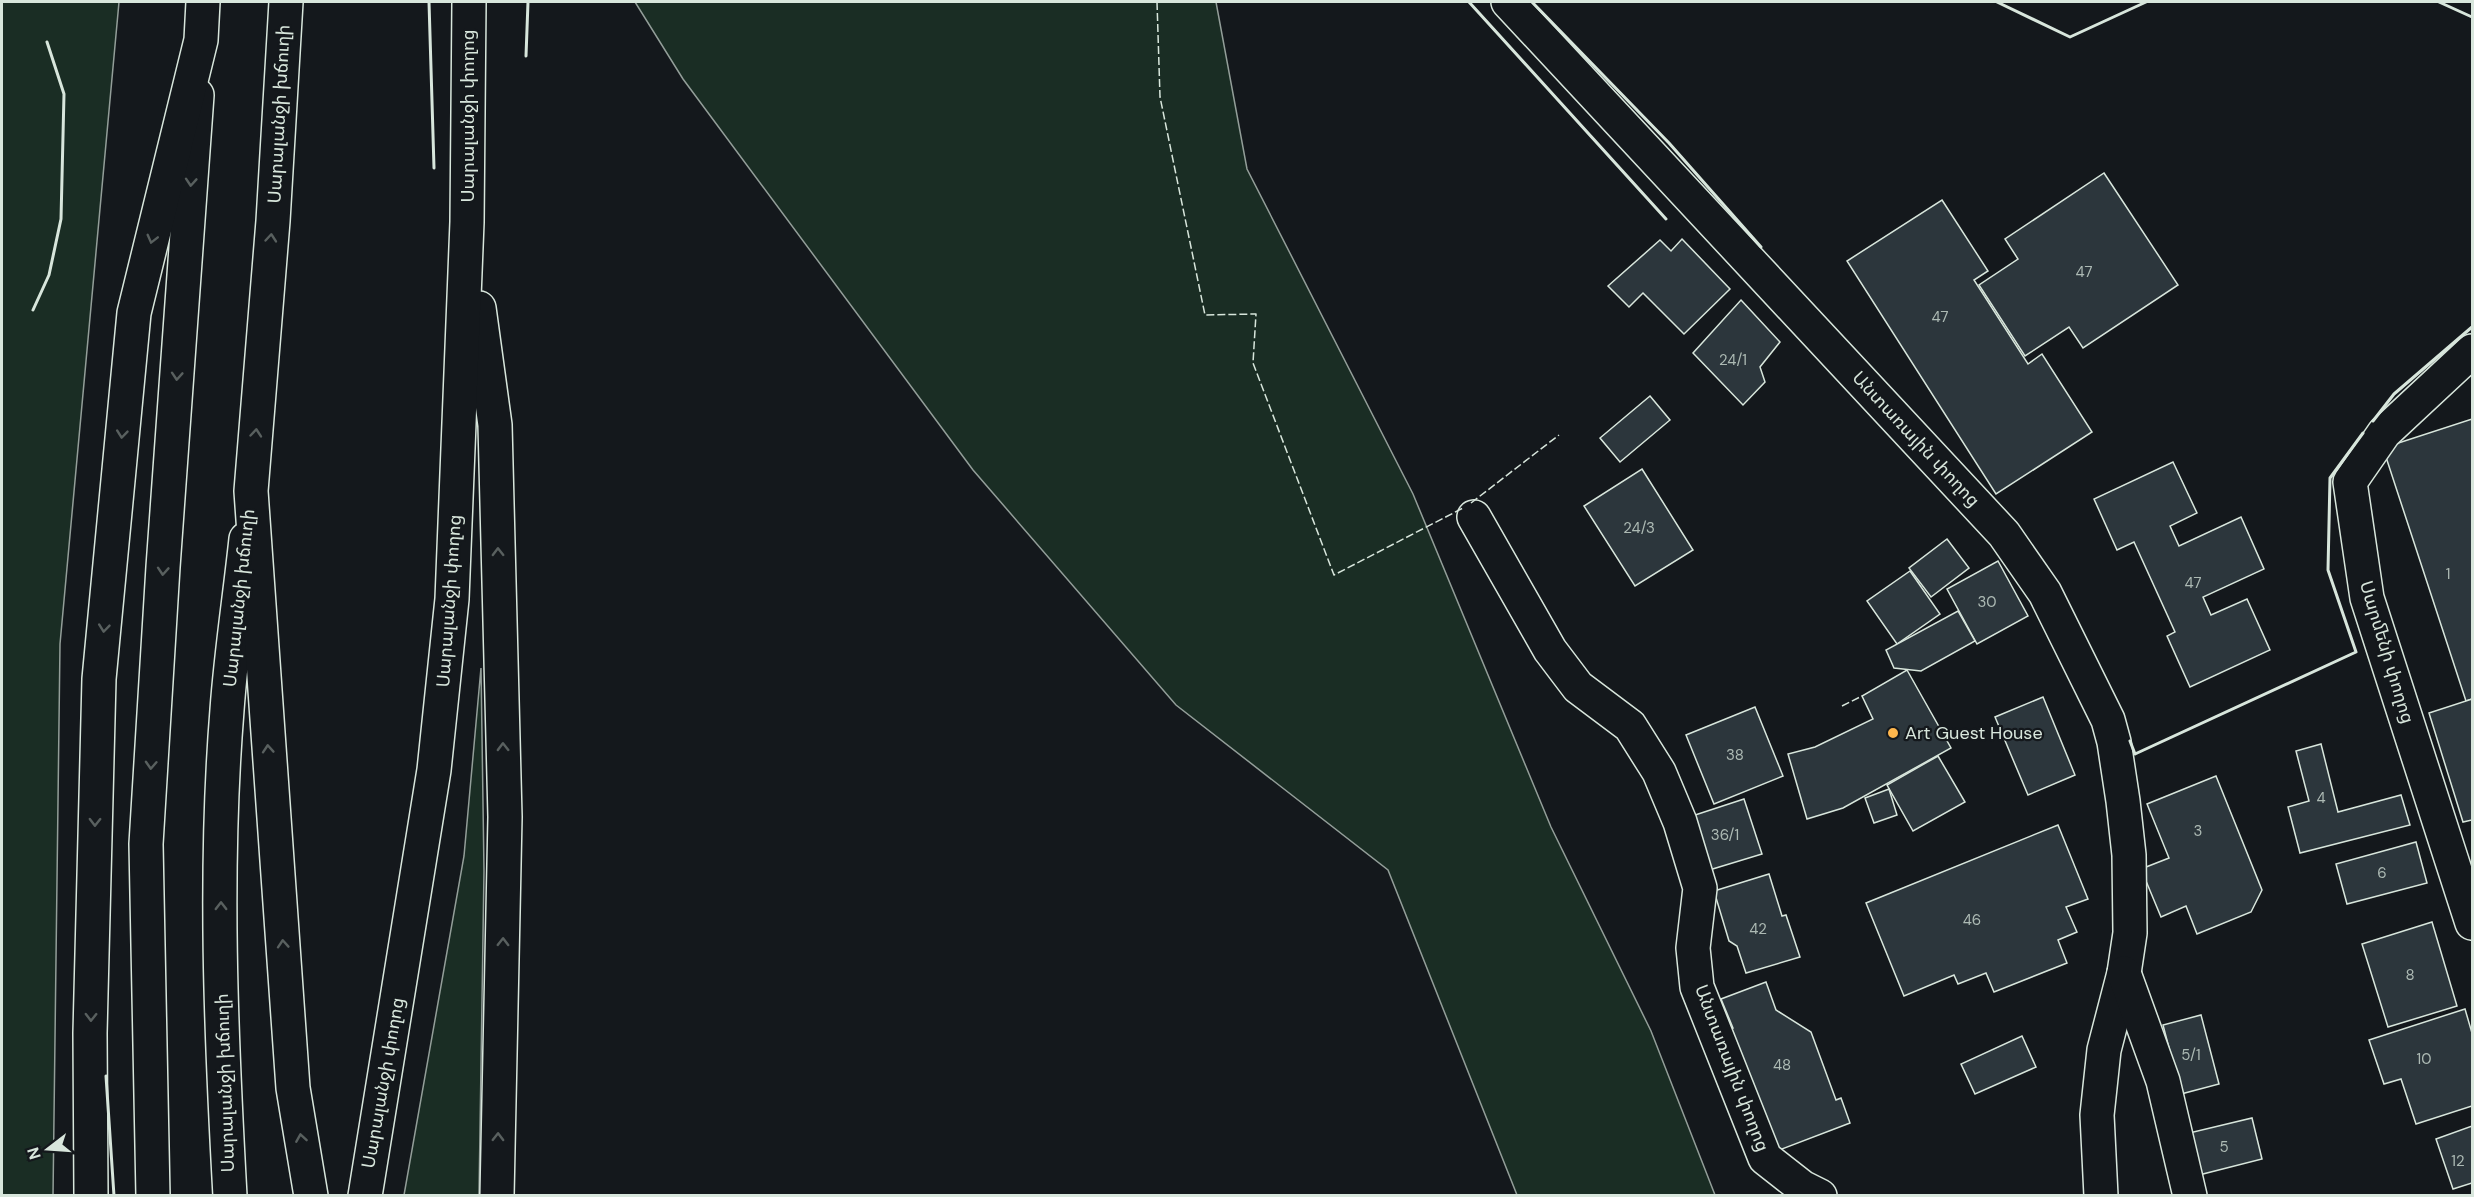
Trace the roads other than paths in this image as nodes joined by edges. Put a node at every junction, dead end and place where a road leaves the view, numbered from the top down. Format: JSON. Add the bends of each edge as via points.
{"nodes":[{"id":1,"x":203,"y":2,"type":"edge"},
{"id":2,"x":286,"y":2,"type":"edge"},
{"id":3,"x":469,"y":2,"type":"edge"},
{"id":4,"x":1508,"y":2,"type":"edge"},
{"id":5,"x":201,"y":40,"type":"junction"},
{"id":6,"x":467,"y":222,"type":"junction"},
{"id":7,"x":2472,"y":351,"type":"edge"},
{"id":8,"x":251,"y":491,"type":"junction"},
{"id":9,"x":1474,"y":517,"type":"dead end"},
{"id":10,"x":2472,"y":923,"type":"edge"},
{"id":11,"x":2124,"y":973,"type":"junction"},
{"id":12,"x":91,"y":1196,"type":"edge"},
{"id":13,"x":153,"y":1196,"type":"edge"},
{"id":14,"x":230,"y":1196,"type":"edge"},
{"id":15,"x":311,"y":1196,"type":"edge"},
{"id":16,"x":364,"y":1196,"type":"edge"},
{"id":17,"x":497,"y":1196,"type":"edge"},
{"id":18,"x":1820,"y":1196,"type":"edge"},
{"id":19,"x":2101,"y":1196,"type":"edge"},
{"id":20,"x":2190,"y":1196,"type":"edge"}],
"edges":[{"from":1,"to":5,"type":"main road"},
{"from":8,"to":2,"type":"main road","name":"Սարալանջի խճուղի","one_way":true},
{"from":3,"to":6,"type":"main road","name":"Սարալանջի փողոց"},
{"from":4,"to":11,"type":"main road","name":"Անտառային փողոց","via":[[2004,534],[2044,593],[2108,720],[2114,742],[2129,855],[2130,933]]},
{"from":5,"to":12,"type":"main road","one_way":true,"via":[[134,313],[99,670],[90,1033]]},
{"from":5,"to":13,"type":"main road","one_way":true,"via":[[146,844]]},
{"from":6,"to":16,"type":"main road","name":"Սարալանջի փողոց","via":[[452,599],[437,747]]},
{"from":17,"to":6,"type":"main road","one_way":true,"via":[[505,817],[495,425]]},
{"from":7,"to":10,"type":"main road","name":"Սարմենի փողոց","via":[[2384,433],[2350,482],[2367,598]]},
{"from":14,"to":8,"type":"main road","name":"Սարալանջի խճուղի","one_way":true,"via":[[221,1028],[221,851],[227,710]]},
{"from":15,"to":8,"type":"main road","one_way":true,"via":[[293,1088]]},
{"from":9,"to":18,"type":"main road","name":"Անտառային փողոց","via":[[1550,650],[1578,687],[1630,726],[1659,772],[1680,822],[1700,888],[1693,948],[1697,987],[1765,1158]]},
{"from":11,"to":19,"type":"main road","name":"Անտառային փողոց","via":[[2104,1050],[2099,1093]]},
{"from":11,"to":20,"type":"main road","name":"Անտառային փողոց","via":[[2163,1081]]}]}
